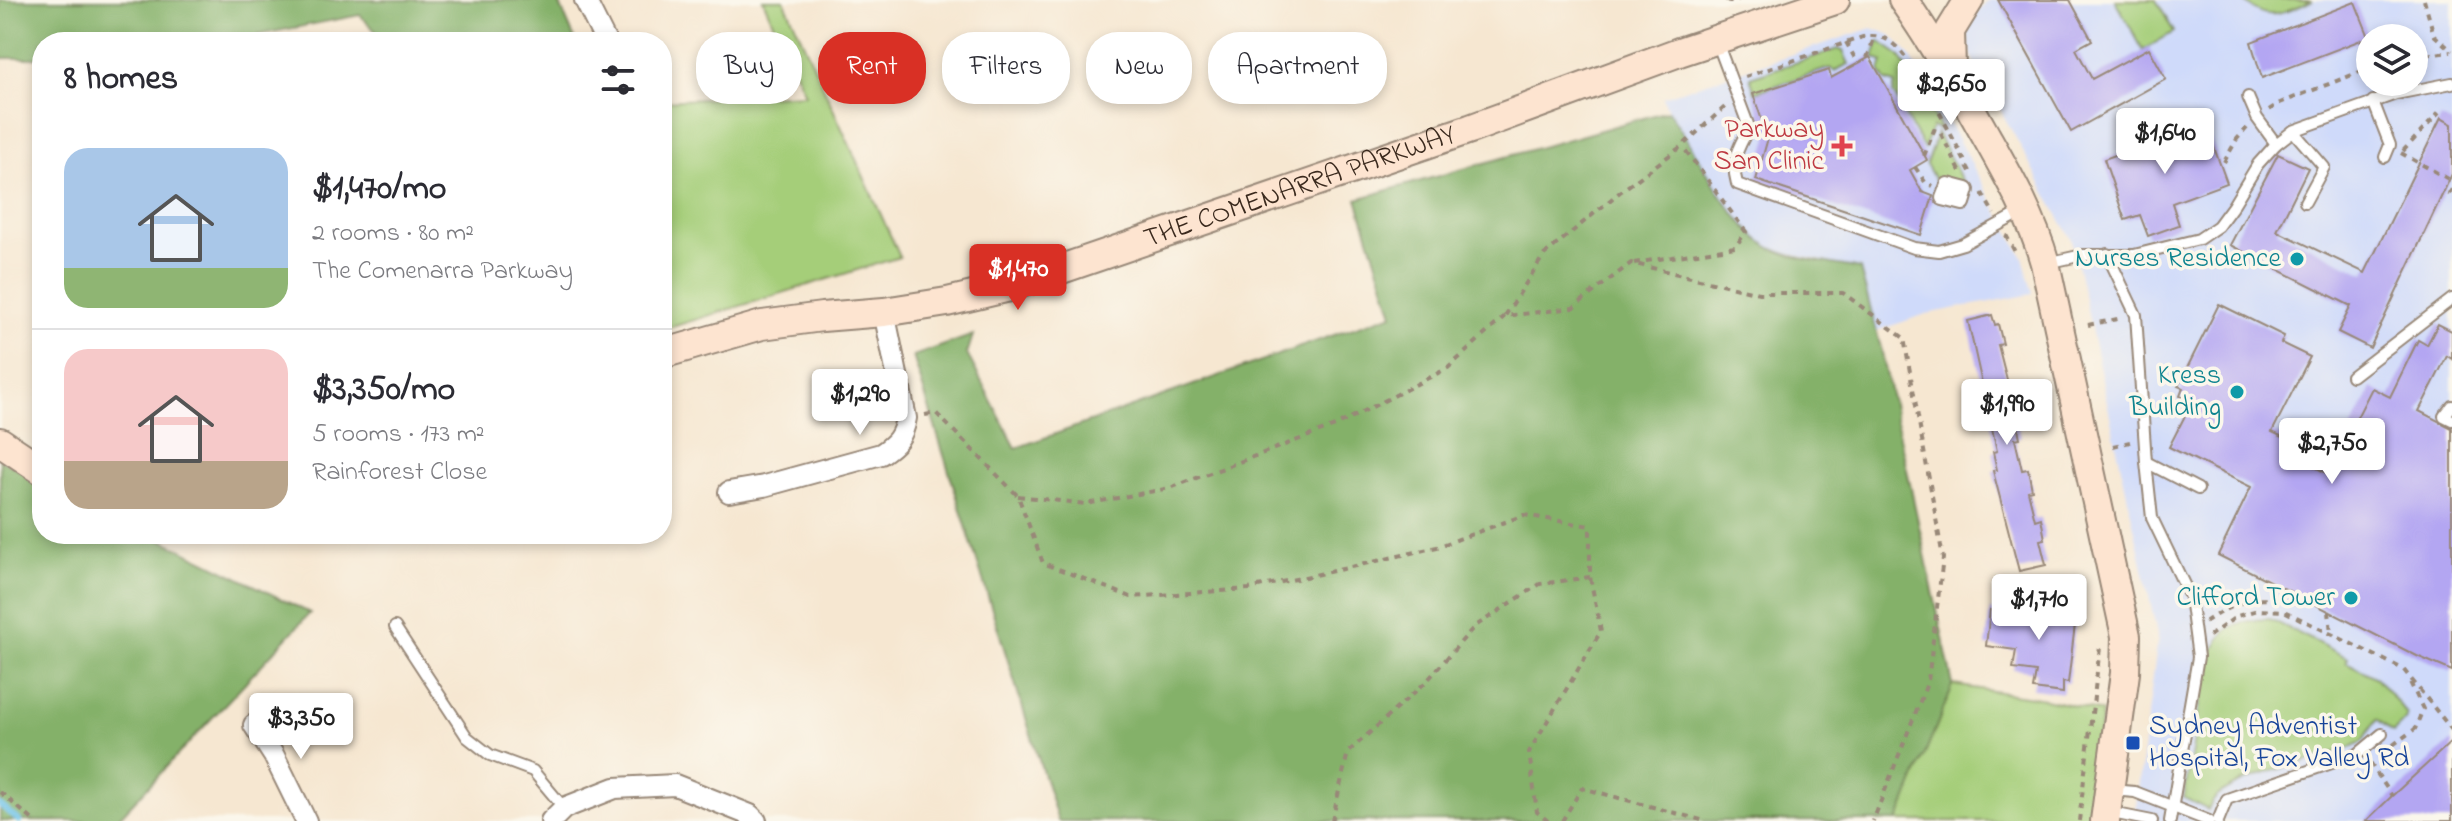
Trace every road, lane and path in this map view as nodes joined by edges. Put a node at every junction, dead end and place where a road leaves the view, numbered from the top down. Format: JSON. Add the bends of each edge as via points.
{"nodes":[{"id":1,"x":585,"y":0,"type":"edge"},
{"id":2,"x":1726,"y":0,"type":"edge"},
{"id":3,"x":1779,"y":0,"type":"edge"},
{"id":4,"x":1835,"y":0,"type":"edge"},
{"id":5,"x":1903,"y":0,"type":"edge"},
{"id":6,"x":1969,"y":0,"type":"edge"},
{"id":7,"x":2424,"y":0,"type":"edge"},
{"id":8,"x":1735,"y":1,"type":"edge"},
{"id":9,"x":1728,"y":12,"type":"dead end"},
{"id":10,"x":601,"y":32,"type":"edge"},
{"id":11,"x":1875,"y":36,"type":"junction"},
{"id":12,"x":1717,"y":40,"type":"junction"},
{"id":13,"x":1846,"y":42,"type":"junction"},
{"id":14,"x":1679,"y":52,"type":"junction"},
{"id":15,"x":2452,"y":52,"type":"edge"},
{"id":16,"x":2428,"y":55,"type":"edge"},
{"id":17,"x":1867,"y":58,"type":"dead end"},
{"id":18,"x":1857,"y":62,"type":"dead end"},
{"id":19,"x":2356,"y":73,"type":"edge"},
{"id":20,"x":1951,"y":74,"type":"junction"},
{"id":21,"x":1731,"y":82,"type":"junction"},
{"id":22,"x":2452,"y":83,"type":"edge"},
{"id":23,"x":2248,"y":97,"type":"dead end"},
{"id":24,"x":2373,"y":101,"type":"junction"},
{"id":25,"x":1739,"y":102,"type":"junction"},
{"id":26,"x":2439,"y":113,"type":"dead end"},
{"id":27,"x":2257,"y":118,"type":"junction"},
{"id":28,"x":2293,"y":131,"type":"junction"},
{"id":29,"x":2276,"y":144,"type":"junction"},
{"id":30,"x":1682,"y":146,"type":"junction"},
{"id":31,"x":2402,"y":153,"type":"junction"},
{"id":32,"x":2386,"y":155,"type":"joint"},
{"id":33,"x":1924,"y":156,"type":"dead end"},
{"id":34,"x":2224,"y":162,"type":"dead end"},
{"id":35,"x":1918,"y":167,"type":"dead end"},
{"id":36,"x":1963,"y":176,"type":"dead end"},
{"id":37,"x":1974,"y":178,"type":"dead end"},
{"id":38,"x":2452,"y":181,"type":"edge"},
{"id":39,"x":1946,"y":191,"type":"dead end"},
{"id":40,"x":1981,"y":191,"type":"dead end"},
{"id":41,"x":2305,"y":202,"type":"dead end"},
{"id":42,"x":2026,"y":210,"type":"junction"},
{"id":43,"x":2000,"y":224,"type":"junction"},
{"id":44,"x":2107,"y":254,"type":"junction"},
{"id":45,"x":2032,"y":262,"type":"junction"},
{"id":46,"x":1631,"y":263,"type":"junction"},
{"id":47,"x":2452,"y":299,"type":"edge"},
{"id":48,"x":884,"y":312,"type":"junction"},
{"id":49,"x":2136,"y":315,"type":"junction"},
{"id":50,"x":1505,"y":316,"type":"junction"},
{"id":51,"x":2088,"y":325,"type":"dead end"},
{"id":52,"x":672,"y":351,"type":"edge"},
{"id":53,"x":2352,"y":376,"type":"dead end"},
{"id":54,"x":2452,"y":406,"type":"edge"},
{"id":55,"x":906,"y":418,"type":"junction"},
{"id":56,"x":2452,"y":420,"type":"edge"},
{"id":57,"x":0,"y":442,"type":"edge"},
{"id":58,"x":2146,"y":462,"type":"junction"},
{"id":59,"x":32,"y":463,"type":"edge"},
{"id":60,"x":2198,"y":489,"type":"dead end"},
{"id":61,"x":729,"y":492,"type":"dead end"},
{"id":62,"x":1018,"y":496,"type":"junction"},
{"id":63,"x":1590,"y":577,"type":"junction"},
{"id":64,"x":2303,"y":606,"type":"dead end"},
{"id":65,"x":2329,"y":611,"type":"dead end"},
{"id":66,"x":2204,"y":624,"type":"dead end"},
{"id":67,"x":395,"y":627,"type":"dead end"},
{"id":68,"x":2331,"y":634,"type":"junction"},
{"id":69,"x":2101,"y":638,"type":"dead end"},
{"id":70,"x":2198,"y":657,"type":"junction"},
{"id":71,"x":254,"y":725,"type":"dead end"},
{"id":72,"x":2452,"y":730,"type":"edge"},
{"id":73,"x":2382,"y":734,"type":"dead end"},
{"id":74,"x":2369,"y":761,"type":"dead end"},
{"id":75,"x":0,"y":792,"type":"edge"},
{"id":76,"x":2392,"y":796,"type":"dead end"},
{"id":77,"x":2172,"y":807,"type":"junction"},
{"id":78,"x":2107,"y":808,"type":"edge"},
{"id":79,"x":558,"y":814,"type":"edge"},
{"id":80,"x":34,"y":821,"type":"edge"},
{"id":81,"x":306,"y":821,"type":"edge"},
{"id":82,"x":756,"y":821,"type":"edge"},
{"id":83,"x":1332,"y":821,"type":"edge"},
{"id":84,"x":1548,"y":821,"type":"edge"},
{"id":85,"x":1562,"y":821,"type":"edge"},
{"id":86,"x":1705,"y":821,"type":"edge"},
{"id":87,"x":1873,"y":821,"type":"edge"},
{"id":88,"x":2079,"y":821,"type":"edge"},
{"id":89,"x":2152,"y":821,"type":"edge"},
{"id":90,"x":2170,"y":821,"type":"edge"},
{"id":91,"x":2209,"y":821,"type":"edge"},
{"id":92,"x":2218,"y":821,"type":"edge"}],
"edges":[{"from":1,"to":10,"type":"street"},
{"from":2,"to":8,"type":"path"},
{"from":3,"to":14,"type":"main road"},
{"from":4,"to":12,"type":"main road","name":"THE COMENARRA PARKWAY"},
{"from":5,"to":20,"type":"main road"},
{"from":6,"to":20,"type":"main road","via":[[1950,31]]},
{"from":7,"to":15,"type":"path","via":[[2434,35]]},
{"from":8,"to":9,"type":"path"},
{"from":11,"to":13,"type":"path"},
{"from":11,"to":17,"type":"path"},
{"from":11,"to":37,"type":"path","via":[[1892,42],[1909,61]]},
{"from":12,"to":14,"type":"main road","name":"THE COMENARRA PARKWAY"},
{"from":12,"to":21,"type":"lane"},
{"from":13,"to":18,"type":"path"},
{"from":13,"to":21,"type":"path"},
{"from":14,"to":48,"type":"main road","name":"THE COMENARRA PARKWAY","via":[[1006,288]]},
{"from":15,"to":16,"type":"path"},
{"from":19,"to":27,"type":"path","via":[[2280,103]]},
{"from":20,"to":42,"type":"main road"},
{"from":21,"to":25,"type":"lane"},
{"from":22,"to":24,"type":"lane"},
{"from":23,"to":27,"type":"lane"},
{"from":24,"to":28,"type":"lane"},
{"from":24,"to":32,"type":"lane","via":[[2390,145]]},
{"from":25,"to":30,"type":"path","via":[[1724,106]]},
{"from":25,"to":43,"type":"lane","via":[[1749,127],[1732,166],[1737,184],[1749,190],[1914,248],[1939,251]]},
{"from":26,"to":31,"type":"path"},
{"from":27,"to":29,"type":"lane"},
{"from":27,"to":34,"type":"path"},
{"from":28,"to":29,"type":"lane"},
{"from":28,"to":41,"type":"lane","via":[[2324,167]]},
{"from":29,"to":44,"type":"lane","via":[[2218,226],[2199,239],[2134,255]]},
{"from":30,"to":46,"type":"path","via":[[1746,232],[1735,247]]},
{"from":30,"to":50,"type":"path","via":[[1544,255]]},
{"from":31,"to":32,"type":"path"},
{"from":31,"to":38,"type":"path"},
{"from":33,"to":36,"type":"path","via":[[1934,130],[1940,132]]},
{"from":35,"to":39,"type":"path","via":[[1925,182]]},
{"from":40,"to":43,"type":"path"},
{"from":42,"to":43,"type":"lane"},
{"from":42,"to":45,"type":"main road"},
{"from":43,"to":45,"type":"path"},
{"from":44,"to":45,"type":"lane"},
{"from":44,"to":49,"type":"lane"},
{"from":45,"to":78,"type":"main road","via":[[2126,636]]},
{"from":46,"to":50,"type":"path","via":[[1573,308]]},
{"from":46,"to":87,"type":"path","via":[[1759,293],[1843,293],[1904,338],[1943,558],[1928,681]]},
{"from":47,"to":53,"type":"lane"},
{"from":48,"to":52,"type":"main road","name":"THE COMENARRA PARKWAY","via":[[762,325]]},
{"from":48,"to":55,"type":"street"},
{"from":49,"to":51,"type":"path"},
{"from":49,"to":58,"type":"lane"},
{"from":50,"to":62,"type":"path","via":[[1448,368],[1335,426],[1170,488],[1086,504]]},
{"from":54,"to":56,"type":"lane","via":[[2444,416]]},
{"from":55,"to":61,"type":"street","via":[[904,433],[881,454]]},
{"from":55,"to":62,"type":"path","via":[[936,413]]},
{"from":57,"to":59,"type":"main road"},
{"from":58,"to":60,"type":"lane"},
{"from":58,"to":70,"type":"lane","via":[[2152,518],[2190,597]]},
{"from":62,"to":63,"type":"path","via":[[1043,563],[1131,597],[1249,589],[1437,547],[1524,515],[1590,526]]},
{"from":63,"to":83,"type":"path","via":[[1540,584],[1474,627],[1426,682],[1348,752]]},
{"from":63,"to":84,"type":"path","via":[[1601,631],[1529,752],[1537,812]]},
{"from":64,"to":66,"type":"path","via":[[2274,598],[2246,600]]},
{"from":65,"to":68,"type":"path"},
{"from":67,"to":79,"type":"lane","via":[[467,737],[490,755],[533,771]]},
{"from":68,"to":70,"type":"path","via":[[2284,611],[2258,610],[2211,632]]},
{"from":68,"to":72,"type":"path","via":[[2403,669]]},
{"from":69,"to":88,"type":"path"},
{"from":70,"to":77,"type":"lane"},
{"from":71,"to":81,"type":"street"},
{"from":73,"to":92,"type":"lane","via":[[2358,754],[2227,799]]},
{"from":74,"to":76,"type":"path"},
{"from":75,"to":80,"type":"path"},
{"from":77,"to":78,"type":"lane","via":[[2135,792]]},
{"from":77,"to":90,"type":"lane"},
{"from":77,"to":91,"type":"lane"},
{"from":78,"to":89,"type":"lane"},
{"from":79,"to":82,"type":"street","via":[[615,788],[675,785]]},
{"from":85,"to":86,"type":"path","via":[[1582,788]]}]}
